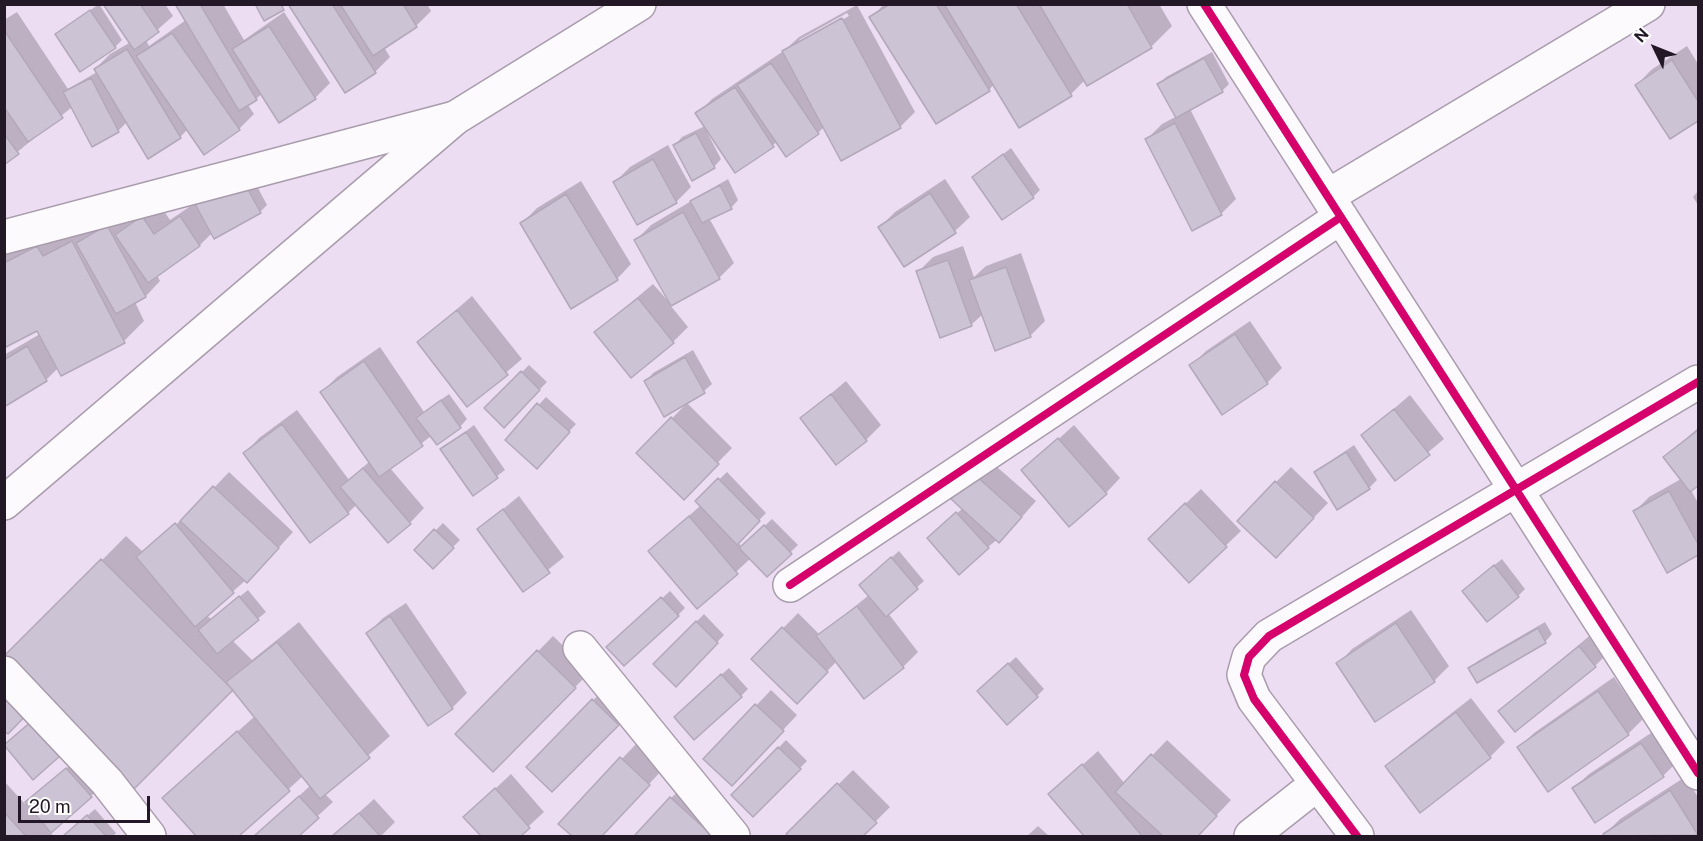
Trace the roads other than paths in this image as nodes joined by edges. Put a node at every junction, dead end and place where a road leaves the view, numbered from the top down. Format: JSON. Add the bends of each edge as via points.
{"nodes":[{"id":1,"x":639,"y":4,"type":"edge"},
{"id":2,"x":1204,"y":4,"type":"edge"},
{"id":3,"x":1648,"y":4,"type":"edge"},
{"id":4,"x":455,"y":118,"type":"junction"},
{"id":5,"x":1334,"y":206,"type":"junction"},
{"id":6,"x":4,"y":237,"type":"edge"},
{"id":7,"x":1698,"y":382,"type":"edge"},
{"id":8,"x":1517,"y":490,"type":"junction"},
{"id":9,"x":4,"y":503,"type":"edge"},
{"id":10,"x":790,"y":585,"type":"dead end"},
{"id":11,"x":580,"y":648,"type":"dead end"},
{"id":12,"x":4,"y":673,"type":"edge"},
{"id":13,"x":1698,"y":772,"type":"edge"},
{"id":14,"x":1317,"y":783,"type":"junction"},
{"id":15,"x":149,"y":837,"type":"edge"},
{"id":16,"x":733,"y":837,"type":"edge"},
{"id":17,"x":1251,"y":837,"type":"edge"},
{"id":18,"x":1357,"y":837,"type":"edge"}],
"edges":[{"from":1,"to":4,"type":"street"},
{"from":2,"to":5,"type":"street"},
{"from":3,"to":5,"type":"street"},
{"from":4,"to":6,"type":"street"},
{"from":4,"to":9,"type":"street"},
{"from":5,"to":8,"type":"street"},
{"from":5,"to":10,"type":"street"},
{"from":7,"to":8,"type":"street"},
{"from":8,"to":13,"type":"street"},
{"from":8,"to":14,"type":"street","via":[[1269,636],[1249,657],[1244,675],[1254,699]]},
{"from":11,"to":16,"type":"street"},
{"from":12,"to":15,"type":"street","via":[[107,782]]},
{"from":14,"to":17,"type":"street"},
{"from":14,"to":18,"type":"street"}]}
